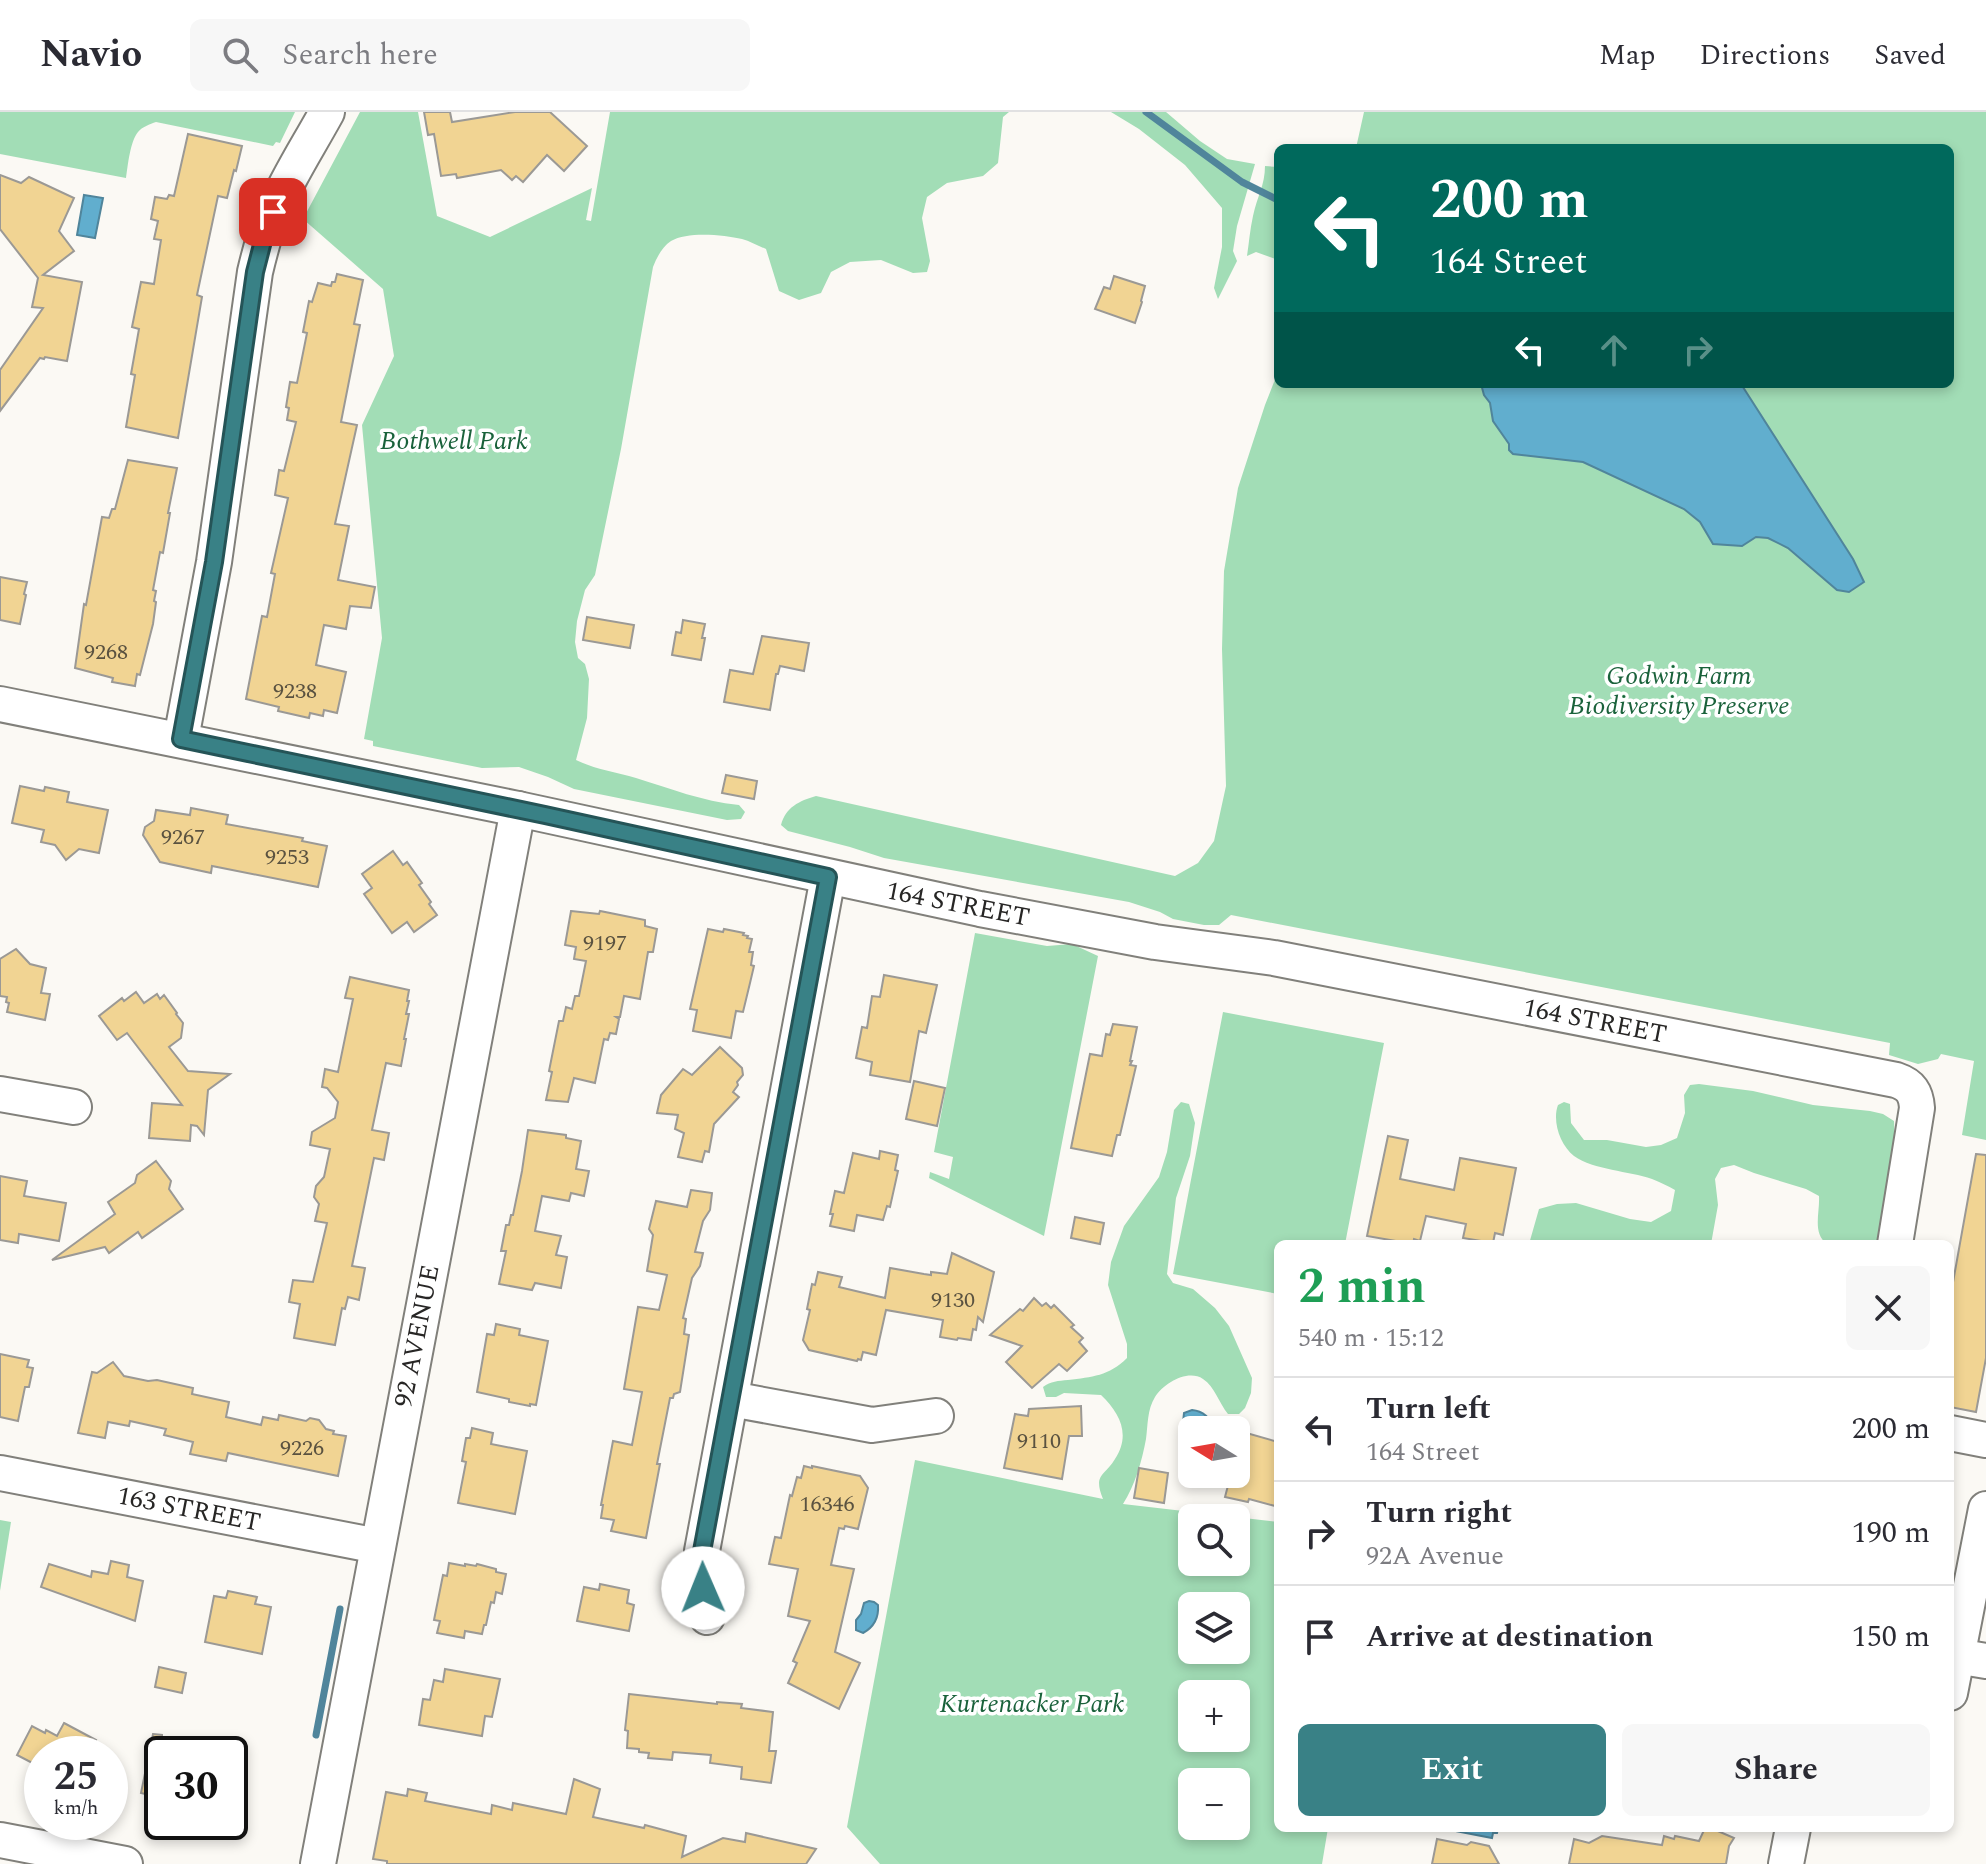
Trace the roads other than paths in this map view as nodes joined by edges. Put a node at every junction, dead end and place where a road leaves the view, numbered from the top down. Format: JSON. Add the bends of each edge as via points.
{"nodes":[{"id":1,"x":327,"y":112,"type":"edge"},
{"id":2,"x":0,"y":704,"type":"edge"},
{"id":3,"x":181,"y":739,"type":"junction"},
{"id":4,"x":518,"y":809,"type":"junction"},
{"id":5,"x":828,"y":877,"type":"junction"},
{"id":6,"x":0,"y":1094,"type":"edge"},
{"id":7,"x":74,"y":1107,"type":"dead end"},
{"id":8,"x":1896,"y":1240,"type":"edge"},
{"id":9,"x":731,"y":1399,"type":"junction"},
{"id":10,"x":936,"y":1416,"type":"dead end"},
{"id":11,"x":1954,"y":1434,"type":"edge"},
{"id":12,"x":1986,"y":1440,"type":"edge"},
{"id":13,"x":0,"y":1473,"type":"edge"},
{"id":14,"x":1986,"y":1509,"type":"edge"},
{"id":15,"x":378,"y":1546,"type":"junction"},
{"id":16,"x":707,"y":1617,"type":"dead end"},
{"id":17,"x":1971,"y":1658,"type":"edge"},
{"id":18,"x":1954,"y":1686,"type":"edge"},
{"id":19,"x":1792,"y":1832,"type":"edge"},
{"id":20,"x":0,"y":1840,"type":"edge"},
{"id":21,"x":125,"y":1864,"type":"edge"},
{"id":22,"x":318,"y":1864,"type":"edge"},
{"id":23,"x":1786,"y":1864,"type":"edge"}],
"edges":[{"from":1,"to":3,"type":"street","via":[[273,212],[255,272],[214,562]]},
{"from":2,"to":3,"type":"street","name":"164 STREET"},
{"from":3,"to":4,"type":"street","name":"164 STREET"},
{"from":4,"to":5,"type":"street","name":"164 STREET"},
{"from":4,"to":15,"type":"street","name":"92 AVENUE"},
{"from":5,"to":8,"type":"street","name":"164 STREET","via":[[1155,942],[1274,958],[1906,1084],[1915,1093],[1917,1108]]},
{"from":5,"to":9,"type":"street"},
{"from":6,"to":7,"type":"street"},
{"from":9,"to":10,"type":"street","via":[[872,1425]]},
{"from":9,"to":16,"type":"street","via":[[702,1551]]},
{"from":11,"to":12,"type":"street"},
{"from":13,"to":15,"type":"street","name":"163 STREET"},
{"from":14,"to":17,"type":"street"},
{"from":15,"to":22,"type":"street","name":"92 AVENUE"},
{"from":17,"to":18,"type":"street"},
{"from":19,"to":23,"type":"street"},
{"from":20,"to":21,"type":"street"}]}
